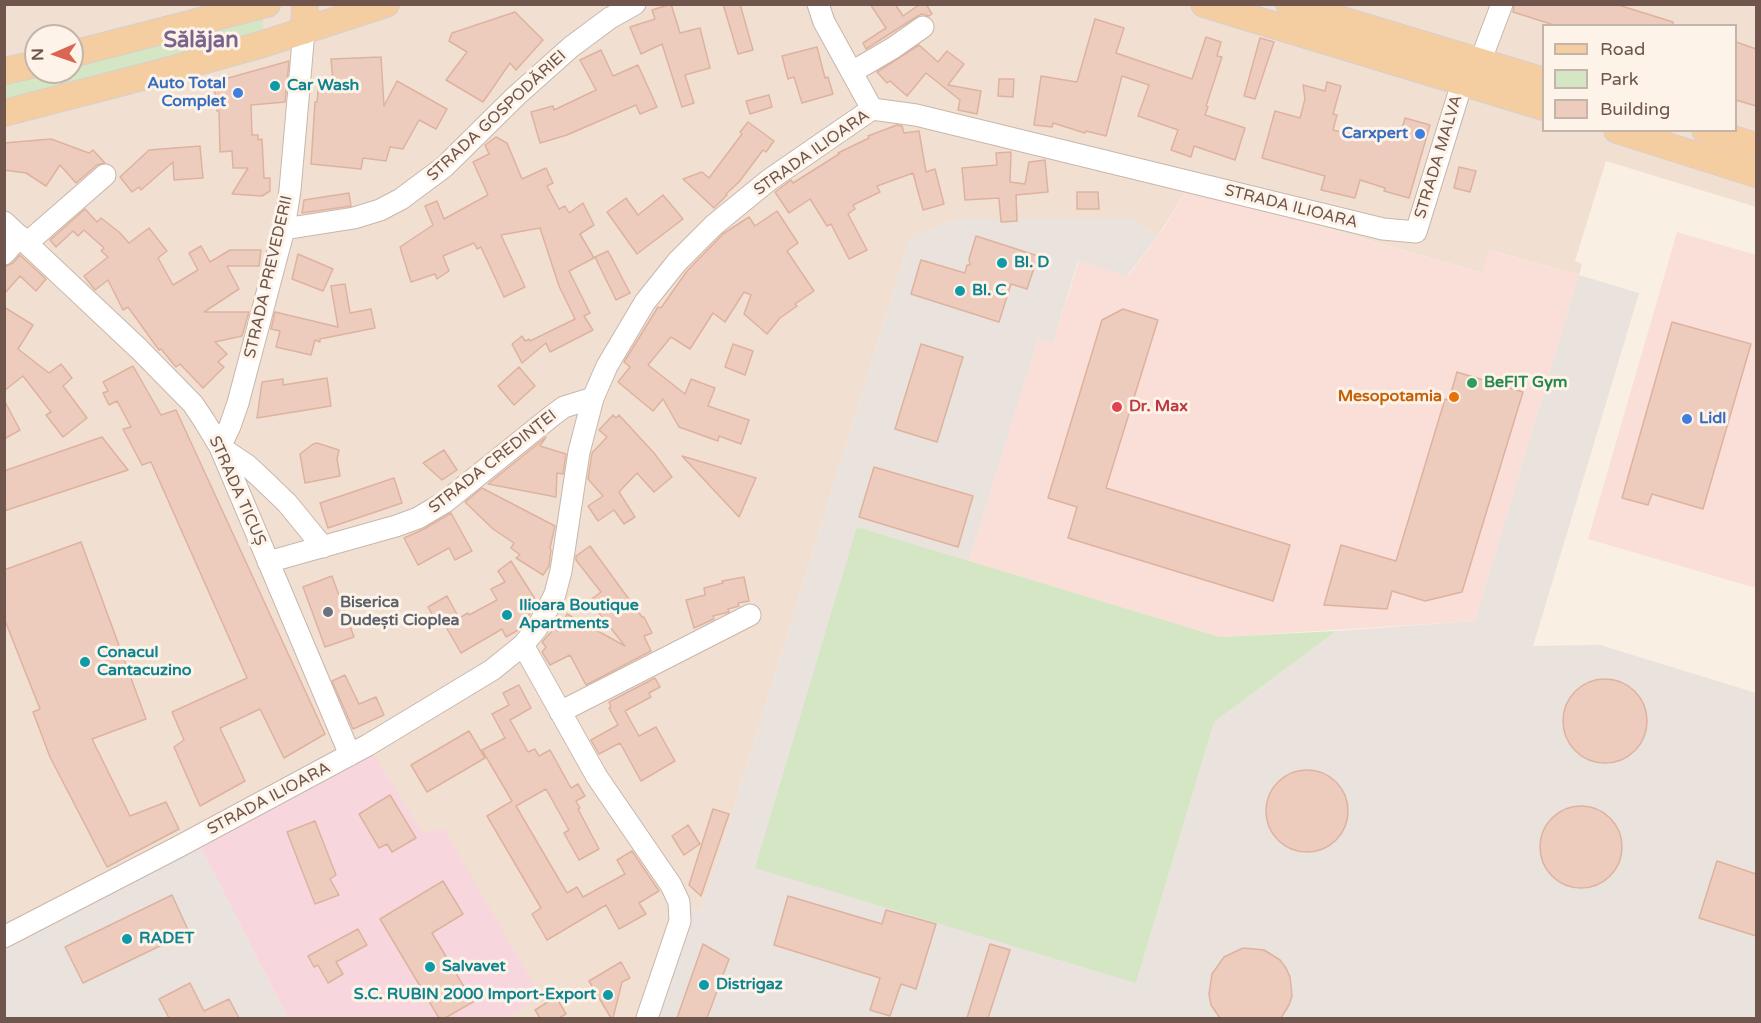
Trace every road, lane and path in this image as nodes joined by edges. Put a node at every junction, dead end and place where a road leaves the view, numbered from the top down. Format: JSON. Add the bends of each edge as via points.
{"nodes":[{"id":1,"x":267,"y":4,"type":"edge"},
{"id":2,"x":305,"y":4,"type":"edge"},
{"id":3,"x":386,"y":4,"type":"edge"},
{"id":4,"x":635,"y":4,"type":"edge"},
{"id":5,"x":818,"y":4,"type":"edge"},
{"id":6,"x":1204,"y":4,"type":"edge"},
{"id":7,"x":1289,"y":4,"type":"edge"},
{"id":8,"x":1502,"y":4,"type":"edge"},
{"id":9,"x":922,"y":27,"type":"dead end"},
{"id":10,"x":304,"y":31,"type":"junction"},
{"id":11,"x":84,"y":51,"type":"edge"},
{"id":12,"x":1480,"y":62,"type":"junction"},
{"id":13,"x":24,"y":67,"type":"edge"},
{"id":14,"x":4,"y":71,"type":"edge"},
{"id":15,"x":852,"y":72,"type":"junction"},
{"id":16,"x":1542,"y":80,"type":"edge"},
{"id":17,"x":1462,"y":83,"type":"junction"},
{"id":18,"x":1542,"y":106,"type":"edge"},
{"id":19,"x":872,"y":109,"type":"junction"},
{"id":20,"x":4,"y":113,"type":"edge"},
{"id":21,"x":1623,"y":132,"type":"edge"},
{"id":22,"x":1711,"y":132,"type":"edge"},
{"id":23,"x":1756,"y":146,"type":"edge"},
{"id":24,"x":1756,"y":174,"type":"edge"},
{"id":25,"x":105,"y":175,"type":"dead end"},
{"id":26,"x":284,"y":229,"type":"junction"},
{"id":27,"x":1416,"y":232,"type":"joint"},
{"id":28,"x":17,"y":234,"type":"edge"},
{"id":29,"x":4,"y":254,"type":"edge"},
{"id":30,"x":593,"y":398,"type":"junction"},
{"id":31,"x":219,"y":447,"type":"junction"},
{"id":32,"x":323,"y":547,"type":"junction"},
{"id":33,"x":268,"y":562,"type":"junction"},
{"id":34,"x":750,"y":615,"type":"dead end"},
{"id":35,"x":523,"y":645,"type":"junction"},
{"id":36,"x":560,"y":712,"type":"junction"},
{"id":37,"x":351,"y":755,"type":"junction"},
{"id":38,"x":4,"y":937,"type":"edge"},
{"id":39,"x":647,"y":1018,"type":"edge"}],
"edges":[{"from":1,"to":11,"type":"main road"},
{"from":2,"to":10,"type":"main road"},
{"from":3,"to":10,"type":"main road"},
{"from":4,"to":26,"type":"street","name":"STRADA GOSPODĂRIEI","via":[[571,47],[444,167],[401,199],[354,218]]},
{"from":5,"to":15,"type":"street"},
{"from":6,"to":17,"type":"main road"},
{"from":7,"to":12,"type":"main road"},
{"from":8,"to":12,"type":"street"},
{"from":9,"to":15,"type":"street"},
{"from":10,"to":20,"type":"main road","via":[[166,72]]},
{"from":10,"to":26,"type":"street","name":"STRADA PREVEDERII"},
{"from":12,"to":16,"type":"main road"},
{"from":12,"to":17,"type":"main road"},
{"from":13,"to":14,"type":"main road"},
{"from":15,"to":19,"type":"street"},
{"from":17,"to":18,"type":"main road"},
{"from":17,"to":27,"type":"street","name":"STRADA MALVA"},
{"from":19,"to":27,"type":"street","name":"STRADA ILIOARA","via":[[916,115],[1376,227]]},
{"from":19,"to":30,"type":"street","name":"STRADA ILIOARA","via":[[769,180],[714,225],[677,262],[645,302]]},
{"from":21,"to":24,"type":"main road"},
{"from":22,"to":23,"type":"main road"},
{"from":25,"to":28,"type":"street"},
{"from":26,"to":31,"type":"street","name":"STRADA PREVEDERII","via":[[238,403]]},
{"from":28,"to":29,"type":"street"},
{"from":28,"to":31,"type":"street","name":"STRADA TICUȘ","via":[[193,404]]},
{"from":30,"to":32,"type":"street","name":"STRADA CREDINȚEI","via":[[552,415],[433,510],[396,526]]},
{"from":30,"to":35,"type":"street","name":"STRADA ILIOARA","via":[[579,452],[561,571],[547,610]]},
{"from":31,"to":32,"type":"street","via":[[234,455],[287,503]]},
{"from":31,"to":33,"type":"street","name":"STRADA TICUȘ"},
{"from":32,"to":33,"type":"street","name":"STRADA CREDINȚEI"},
{"from":33,"to":37,"type":"street","name":"STRADA TICUȘ"},
{"from":34,"to":36,"type":"street"},
{"from":35,"to":36,"type":"street"},
{"from":35,"to":37,"type":"street","name":"STRADA ILIOARA","via":[[492,670]]},
{"from":36,"to":39,"type":"street","via":[[597,777],[679,902],[680,921]]},
{"from":37,"to":38,"type":"street","name":"STRADA ILIOARA"}]}
